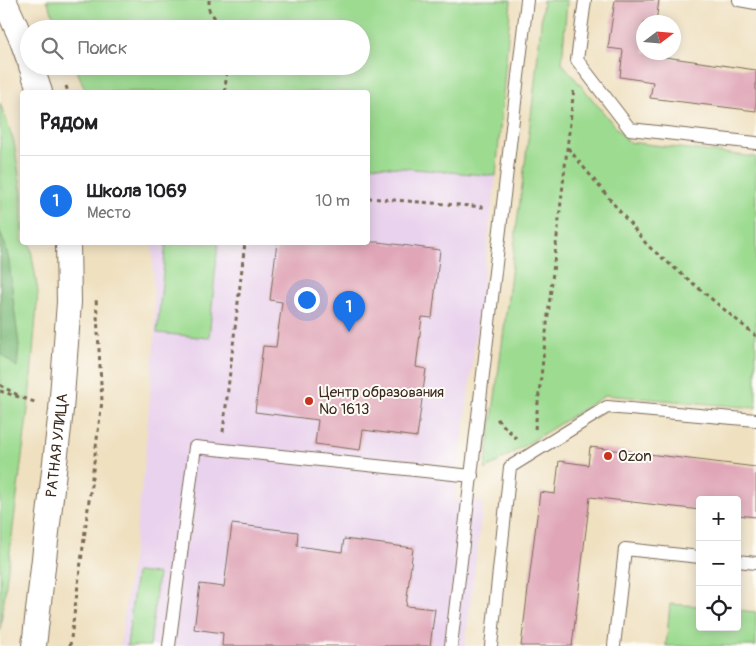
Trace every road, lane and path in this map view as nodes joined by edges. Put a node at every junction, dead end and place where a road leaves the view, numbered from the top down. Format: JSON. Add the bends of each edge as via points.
{"nodes":[{"id":1,"x":4,"y":0,"type":"edge"},
{"id":2,"x":209,"y":0,"type":"edge"},
{"id":3,"x":527,"y":0,"type":"edge"},
{"id":4,"x":585,"y":0,"type":"edge"},
{"id":5,"x":739,"y":0,"type":"edge"},
{"id":6,"x":756,"y":2,"type":"edge"},
{"id":7,"x":216,"y":20,"type":"edge"},
{"id":8,"x":20,"y":36,"type":"edge"},
{"id":9,"x":577,"y":60,"type":"junction"},
{"id":10,"x":34,"y":75,"type":"edge"},
{"id":11,"x":226,"y":75,"type":"edge"},
{"id":12,"x":39,"y":90,"type":"edge"},
{"id":13,"x":225,"y":90,"type":"edge"},
{"id":14,"x":756,"y":144,"type":"edge"},
{"id":15,"x":567,"y":148,"type":"junction"},
{"id":16,"x":370,"y":198,"type":"edge"},
{"id":17,"x":504,"y":208,"type":"junction"},
{"id":18,"x":68,"y":245,"type":"edge"},
{"id":19,"x":245,"y":245,"type":"edge"},
{"id":20,"x":96,"y":292,"type":"dead end"},
{"id":21,"x":756,"y":336,"type":"edge"},
{"id":22,"x":0,"y":385,"type":"edge"},
{"id":23,"x":0,"y":392,"type":"edge"},
{"id":24,"x":481,"y":402,"type":"junction"},
{"id":25,"x":756,"y":420,"type":"edge"},
{"id":26,"x":221,"y":450,"type":"junction"},
{"id":27,"x":532,"y":454,"type":"junction"},
{"id":28,"x":472,"y":476,"type":"junction"},
{"id":29,"x":696,"y":557,"type":"edge"},
{"id":30,"x":741,"y":561,"type":"edge"},
{"id":31,"x":756,"y":563,"type":"edge"},
{"id":32,"x":34,"y":646,"type":"edge"},
{"id":33,"x":70,"y":646,"type":"edge"},
{"id":34,"x":169,"y":646,"type":"edge"},
{"id":35,"x":451,"y":646,"type":"edge"},
{"id":36,"x":491,"y":646,"type":"edge"},
{"id":37,"x":614,"y":646,"type":"edge"}],
"edges":[{"from":1,"to":8,"type":"street"},
{"from":2,"to":7,"type":"path","via":[[209,10]]},
{"from":3,"to":17,"type":"lane"},
{"from":4,"to":9,"type":"lane"},
{"from":5,"to":6,"type":"lane"},
{"from":9,"to":14,"type":"lane","via":[[630,129]]},
{"from":9,"to":15,"type":"path"},
{"from":10,"to":12,"type":"street"},
{"from":11,"to":13,"type":"path"},
{"from":15,"to":21,"type":"path","via":[[648,246]]},
{"from":15,"to":27,"type":"path"},
{"from":16,"to":17,"type":"path"},
{"from":17,"to":24,"type":"lane"},
{"from":18,"to":32,"type":"street","name":"РАТНАЯ УЛИЦА","via":[[69,302],[61,410]]},
{"from":19,"to":26,"type":"path"},
{"from":20,"to":33,"type":"path","via":[[102,401]]},
{"from":22,"to":23,"type":"path","via":[[28,401]]},
{"from":24,"to":27,"type":"path"},
{"from":24,"to":28,"type":"lane"},
{"from":25,"to":27,"type":"lane","via":[[607,407]]},
{"from":26,"to":28,"type":"lane"},
{"from":26,"to":34,"type":"lane","via":[[195,447]]},
{"from":27,"to":36,"type":"lane","via":[[510,467]]},
{"from":28,"to":35,"type":"lane"},
{"from":29,"to":37,"type":"lane","via":[[625,549]]},
{"from":30,"to":31,"type":"lane"}]}
